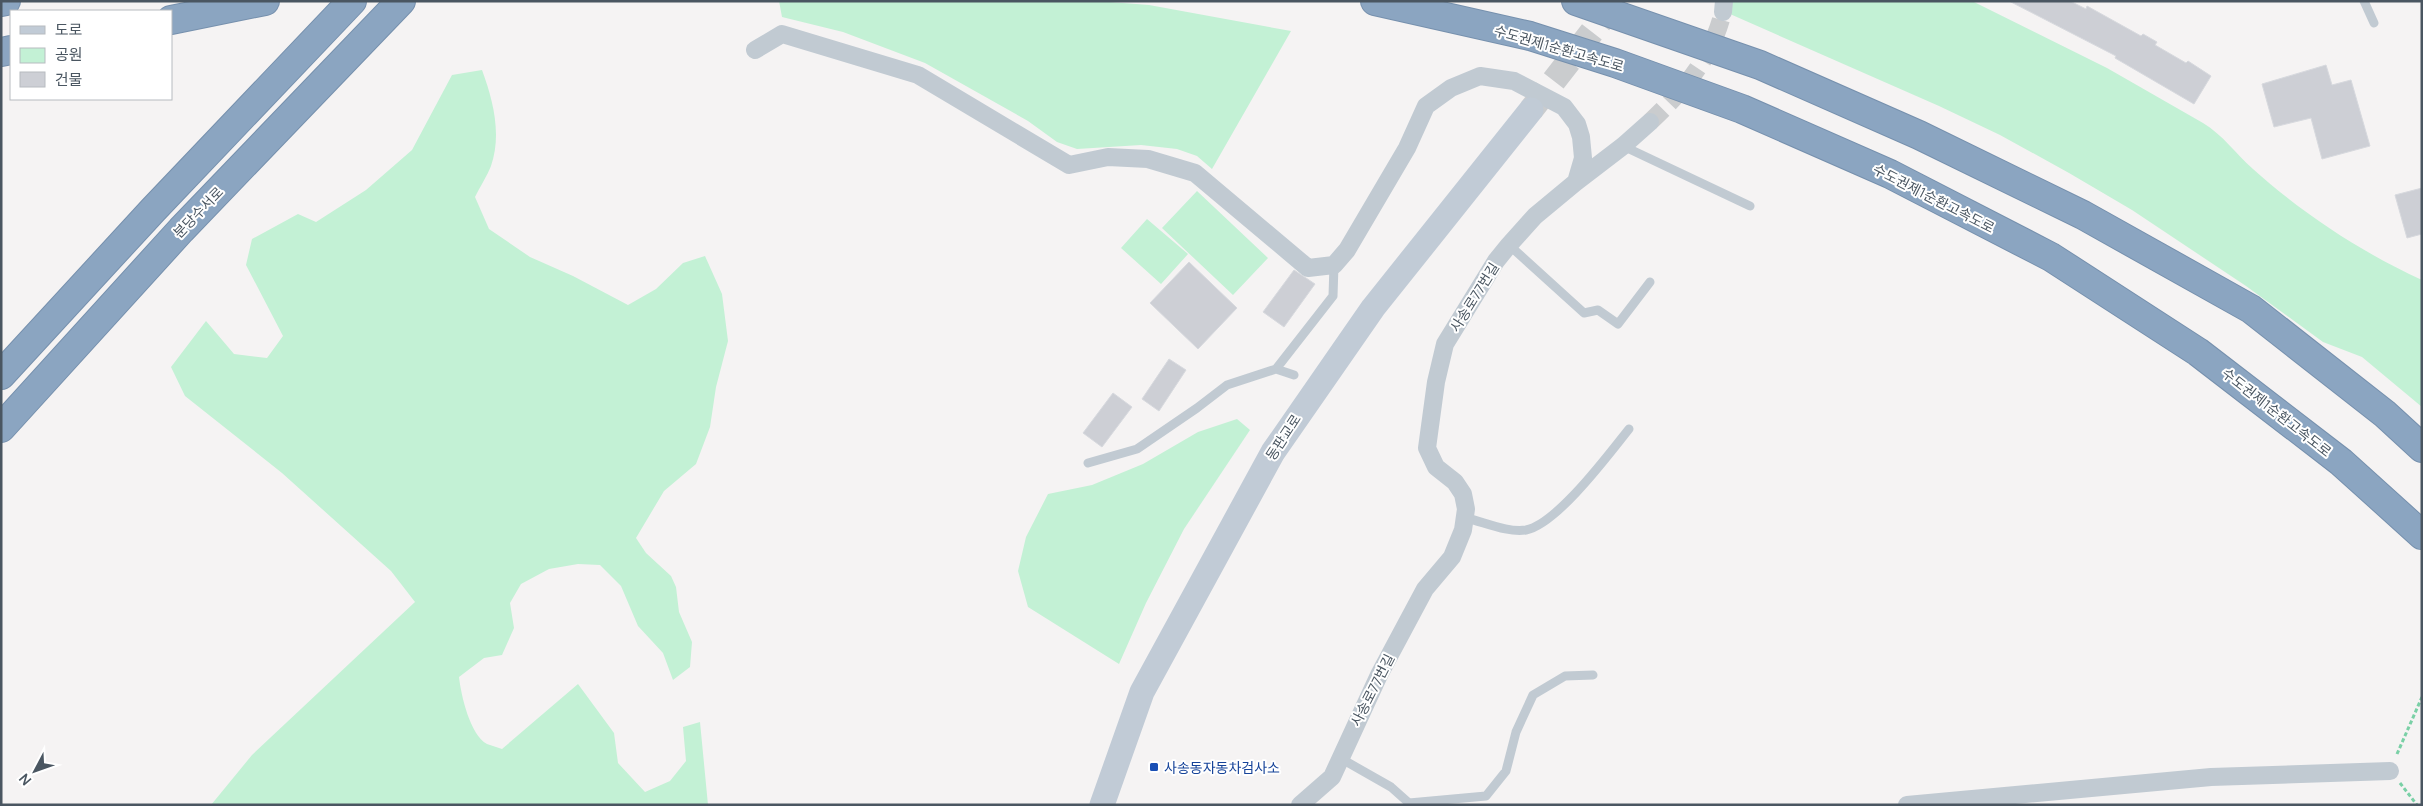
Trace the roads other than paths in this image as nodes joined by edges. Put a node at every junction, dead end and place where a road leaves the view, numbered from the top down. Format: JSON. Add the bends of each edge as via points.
{"nodes":[{"id":1,"x":6,"y":1,"type":"edge"},
{"id":2,"x":265,"y":1,"type":"edge"},
{"id":3,"x":352,"y":1,"type":"edge"},
{"id":4,"x":401,"y":1,"type":"edge"},
{"id":5,"x":1375,"y":1,"type":"edge"},
{"id":6,"x":1576,"y":1,"type":"edge"},
{"id":7,"x":2364,"y":1,"type":"edge"},
{"id":8,"x":1,"y":2,"type":"edge"},
{"id":9,"x":172,"y":20,"type":"edge"},
{"id":10,"x":2374,"y":23,"type":"dead end"},
{"id":11,"x":755,"y":50,"type":"dead end"},
{"id":12,"x":1532,"y":110,"type":"tunnel mouth"},
{"id":13,"x":1650,"y":122,"type":"tunnel mouth"},
{"id":14,"x":1623,"y":146,"type":"junction"},
{"id":15,"x":1576,"y":182,"type":"junction"},
{"id":16,"x":1750,"y":206,"type":"dead end"},
{"id":17,"x":1509,"y":246,"type":"junction"},
{"id":18,"x":1334,"y":266,"type":"junction"},
{"id":19,"x":1650,"y":282,"type":"dead end"},
{"id":20,"x":1276,"y":369,"type":"junction"},
{"id":21,"x":1,"y":375,"type":"edge"},
{"id":22,"x":1294,"y":375,"type":"dead end"},
{"id":23,"x":1,"y":428,"type":"edge"},
{"id":24,"x":1629,"y":429,"type":"dead end"},
{"id":25,"x":2422,"y":448,"type":"edge"},
{"id":26,"x":1088,"y":463,"type":"dead end"},
{"id":27,"x":1466,"y":518,"type":"junction"},
{"id":28,"x":2422,"y":535,"type":"edge"},
{"id":29,"x":1593,"y":675,"type":"dead end"},
{"id":30,"x":1340,"y":758,"type":"junction"},
{"id":31,"x":2390,"y":770,"type":"road end"},
{"id":32,"x":1102,"y":805,"type":"edge"},
{"id":33,"x":1300,"y":805,"type":"edge"},
{"id":34,"x":1907,"y":805,"type":"edge"}],
"edges":[{"from":1,"to":8,"type":"highway"},
{"from":2,"to":9,"type":"highway"},
{"from":3,"to":21,"type":"highway"},
{"from":4,"to":23,"type":"highway","name":"분당수서로","via":[[181,230]]},
{"from":5,"to":28,"type":"highway","name":"수도권제1순환고속도로","via":[[1530,36],[1615,63],[1742,109],[1890,174],[2051,257],[2198,352],[2341,462]]},
{"from":6,"to":25,"type":"highway","via":[[1760,65],[1919,135],[2083,215],[2251,309],[2385,414]]},
{"from":7,"to":10,"type":"lane"},
{"from":11,"to":18,"type":"street","via":[[782,34],[918,76],[1069,165],[1108,157],[1148,159],[1195,172],[1308,268]]},
{"from":12,"to":32,"type":"main road","name":"동판교로","via":[[1373,308],[1273,452],[1142,692]]},
{"from":13,"to":14,"type":"street","name":"사송로77번길"},
{"from":14,"to":15,"type":"street","name":"사송로77번길"},
{"from":14,"to":16,"type":"lane"},
{"from":15,"to":17,"type":"street","name":"사송로77번길","via":[[1535,216]]},
{"from":15,"to":18,"type":"street","via":[[1582,164],[1580,130],[1569,112],[1514,81],[1480,76],[1451,88],[1426,106],[1407,148],[1347,250]]},
{"from":17,"to":19,"type":"lane","via":[[1584,313],[1598,310],[1618,324]]},
{"from":17,"to":27,"type":"street","name":"사송로77번길","via":[[1445,344],[1436,382],[1428,452],[1436,467],[1461,490]]},
{"from":18,"to":20,"type":"lane","via":[[1333,296]]},
{"from":20,"to":22,"type":"lane"},
{"from":20,"to":26,"type":"lane","via":[[1227,385],[1137,449]]},
{"from":24,"to":27,"type":"lane","via":[[1581,488],[1532,528],[1513,530]]},
{"from":27,"to":30,"type":"street","name":"사송로77번길","via":[[1452,557],[1425,589]]},
{"from":29,"to":30,"type":"lane","via":[[1566,676],[1533,695],[1516,732],[1506,771],[1486,796],[1409,804],[1391,787]]},
{"from":30,"to":33,"type":"street","name":"사송로77번길","via":[[1332,777]]},
{"from":31,"to":34,"type":"street","via":[[2211,777]]}]}
